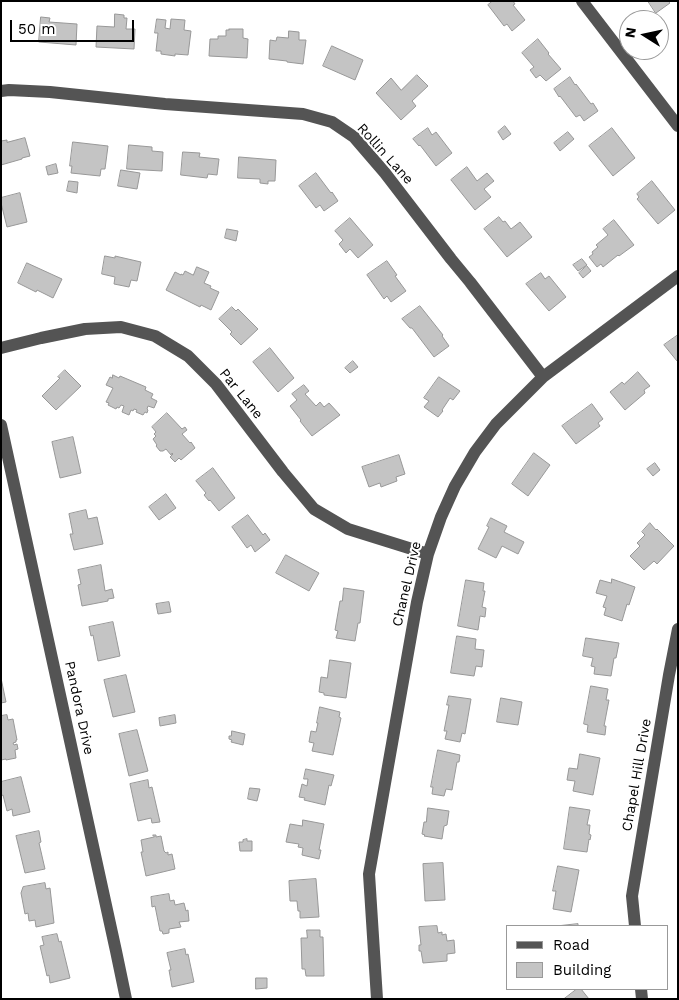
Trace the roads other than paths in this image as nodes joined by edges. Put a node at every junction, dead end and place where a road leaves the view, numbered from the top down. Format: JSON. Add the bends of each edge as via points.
{"nodes":[{"id":1,"x":582,"y":1,"type":"edge"},
{"id":2,"x":1,"y":91,"type":"edge"},
{"id":3,"x":678,"y":126,"type":"edge"},
{"id":4,"x":678,"y":276,"type":"edge"},
{"id":5,"x":1,"y":348,"type":"edge"},
{"id":6,"x":543,"y":377,"type":"junction"},
{"id":7,"x":1,"y":425,"type":"edge"},
{"id":8,"x":3,"y":442,"type":"edge"},
{"id":9,"x":428,"y":554,"type":"junction"},
{"id":10,"x":678,"y":629,"type":"edge"},
{"id":11,"x":635,"y":925,"type":"edge"},
{"id":12,"x":126,"y":999,"type":"edge"},
{"id":13,"x":377,"y":999,"type":"edge"}],
"edges":[{"from":1,"to":3,"type":"street"},
{"from":2,"to":6,"type":"street","name":"Rollin Lane","via":[[50,92],[303,114],[332,122],[354,137],[385,173]]},
{"from":4,"to":6,"type":"street","name":"Chanel Drive"},
{"from":5,"to":9,"type":"street","name":"Par Lane","via":[[85,329],[121,327],[154,336],[188,356],[216,384],[314,509],[348,529]]},
{"from":6,"to":9,"type":"street","name":"Chanel Drive","via":[[496,424],[475,452],[455,486]]},
{"from":7,"to":8,"type":"street","name":"Pandora Drive"},
{"from":8,"to":12,"type":"street","name":"Pandora Drive"},
{"from":9,"to":13,"type":"street","name":"Chanel Drive","via":[[369,874]]},
{"from":10,"to":11,"type":"street","name":"Chapel Hill Drive","via":[[632,896]]}]}
